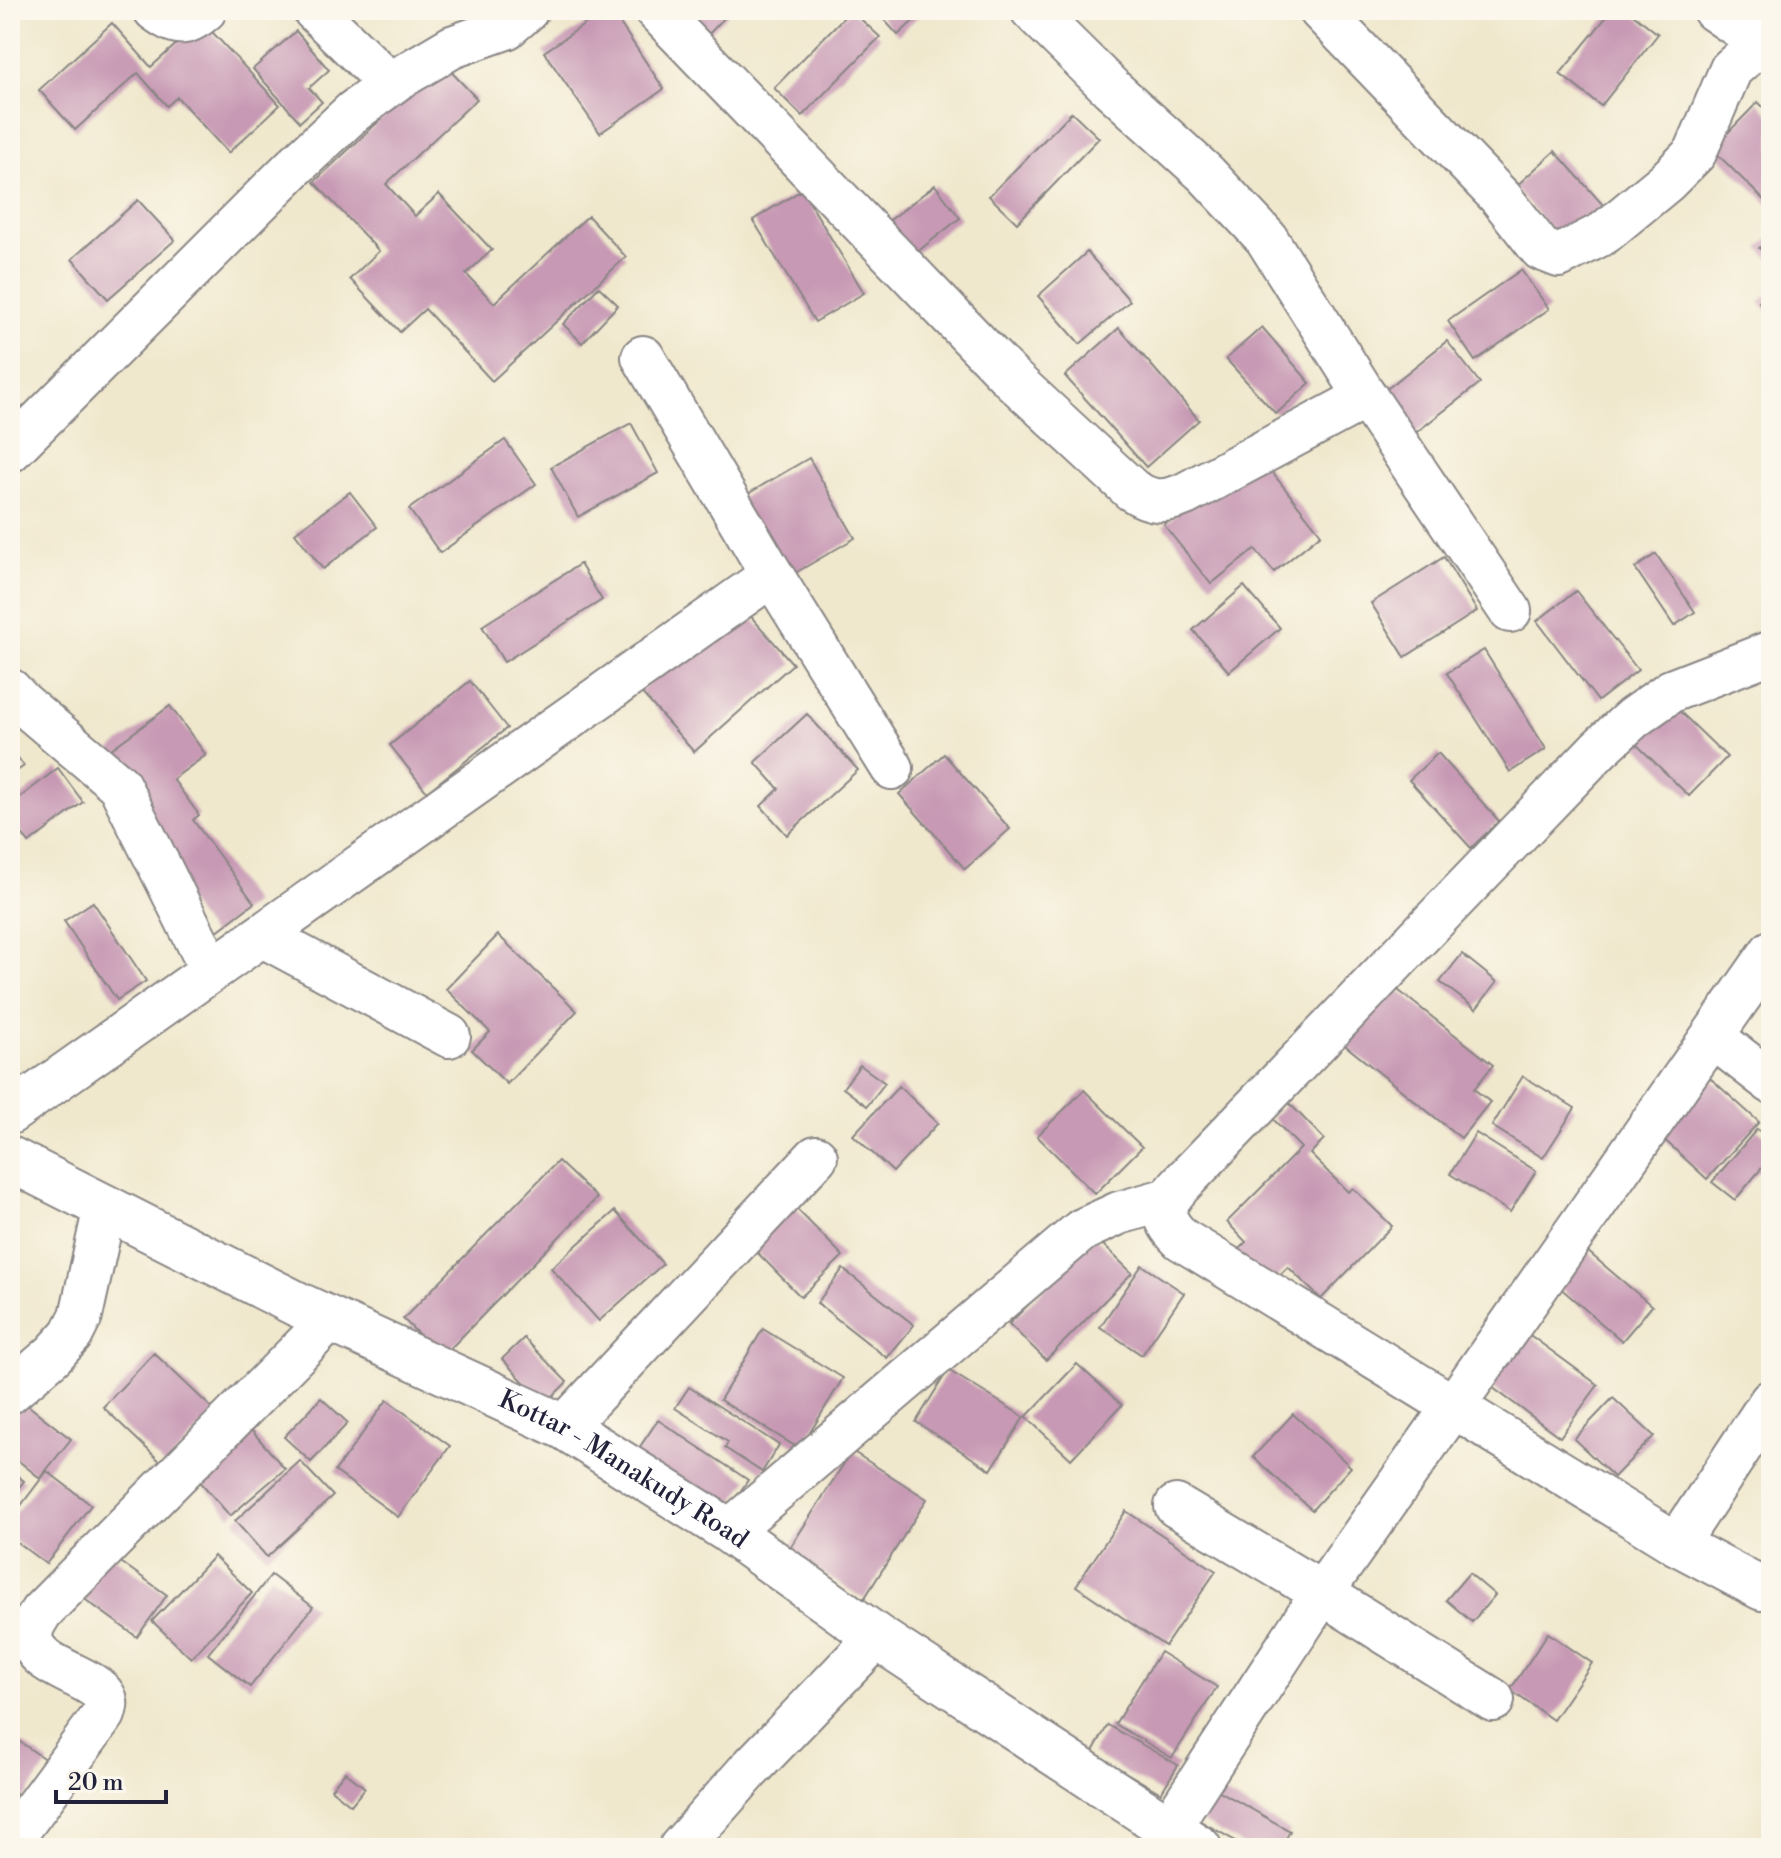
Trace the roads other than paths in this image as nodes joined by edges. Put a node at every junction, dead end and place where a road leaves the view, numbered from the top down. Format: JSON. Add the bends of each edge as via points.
{"nodes":[{"id":1,"x":155,"y":10,"type":"edge"},
{"id":2,"x":205,"y":10,"type":"edge"},
{"id":3,"x":314,"y":10,"type":"edge"},
{"id":4,"x":527,"y":10,"type":"edge"},
{"id":5,"x":656,"y":10,"type":"edge"},
{"id":6,"x":1032,"y":10,"type":"edge"},
{"id":7,"x":1320,"y":10,"type":"edge"},
{"id":8,"x":1714,"y":10,"type":"edge"},
{"id":9,"x":1768,"y":46,"type":"edge"},
{"id":10,"x":390,"y":84,"type":"junction"},
{"id":11,"x":643,"y":357,"type":"dead end"},
{"id":12,"x":1366,"y":397,"type":"junction"},
{"id":13,"x":10,"y":451,"type":"edge"},
{"id":14,"x":772,"y":575,"type":"junction"},
{"id":15,"x":1510,"y":611,"type":"dead end"},
{"id":16,"x":1771,"y":652,"type":"edge"},
{"id":17,"x":10,"y":690,"type":"edge"},
{"id":18,"x":892,"y":768,"type":"dead end"},
{"id":19,"x":263,"y":936,"type":"junction"},
{"id":20,"x":1771,"y":952,"type":"edge"},
{"id":21,"x":211,"y":969,"type":"junction"},
{"id":22,"x":449,"y":1036,"type":"dead end"},
{"id":23,"x":1713,"y":1037,"type":"junction"},
{"id":24,"x":1771,"y":1082,"type":"edge"},
{"id":25,"x":10,"y":1113,"type":"edge"},
{"id":26,"x":816,"y":1157,"type":"dead end"},
{"id":27,"x":10,"y":1159,"type":"edge"},
{"id":28,"x":1168,"y":1199,"type":"junction"},
{"id":29,"x":105,"y":1207,"type":"junction"},
{"id":30,"x":331,"y":1319,"type":"junction"},
{"id":31,"x":10,"y":1392,"type":"edge"},
{"id":32,"x":1771,"y":1401,"type":"edge"},
{"id":33,"x":1453,"y":1407,"type":"junction"},
{"id":34,"x":564,"y":1427,"type":"junction"},
{"id":35,"x":1176,"y":1506,"type":"dead end"},
{"id":36,"x":729,"y":1531,"type":"junction"},
{"id":37,"x":1677,"y":1544,"type":"junction"},
{"id":38,"x":1762,"y":1589,"type":"dead end"},
{"id":39,"x":1322,"y":1593,"type":"junction"},
{"id":40,"x":877,"y":1637,"type":"junction"},
{"id":41,"x":1493,"y":1700,"type":"dead end"},
{"id":42,"x":1183,"y":1838,"type":"edge"},
{"id":43,"x":10,"y":1842,"type":"edge"},
{"id":44,"x":680,"y":1848,"type":"edge"}],
"edges":[{"from":1,"to":2,"type":"street","via":[[182,23]]},
{"from":3,"to":10,"type":"street"},
{"from":4,"to":10,"type":"street","via":[[506,28],[452,47]]},
{"from":5,"to":12,"type":"street","via":[[1010,377],[1146,499],[1185,494]]},
{"from":6,"to":12,"type":"street","via":[[1266,238]]},
{"from":7,"to":9,"type":"street","via":[[1501,198],[1541,249],[1559,256],[1604,233],[1695,153],[1731,69],[1754,49]]},
{"from":8,"to":9,"type":"street"},
{"from":10,"to":13,"type":"street","via":[[293,168]]},
{"from":11,"to":14,"type":"street"},
{"from":12,"to":15,"type":"street"},
{"from":14,"to":18,"type":"street"},
{"from":14,"to":19,"type":"street"},
{"from":16,"to":28,"type":"street","via":[[1671,691],[1621,728]]},
{"from":17,"to":21,"type":"street","via":[[119,785]]},
{"from":19,"to":21,"type":"street"},
{"from":19,"to":22,"type":"street"},
{"from":20,"to":23,"type":"street"},
{"from":21,"to":25,"type":"street"},
{"from":23,"to":24,"type":"street"},
{"from":23,"to":33,"type":"street"},
{"from":26,"to":34,"type":"street"},
{"from":27,"to":29,"type":"main road","name":"Kottar - Manakudy Road"},
{"from":28,"to":33,"type":"street","via":[[1165,1214],[1181,1239]]},
{"from":28,"to":36,"type":"street","via":[[1082,1230]]},
{"from":29,"to":30,"type":"main road","name":"Kottar - Manakudy Road"},
{"from":29,"to":31,"type":"street","via":[[81,1316],[72,1334]]},
{"from":30,"to":34,"type":"main road","name":"Kottar - Manakudy Road"},
{"from":30,"to":43,"type":"street","via":[[41,1612],[32,1630],[36,1650],[96,1688],[107,1704]]},
{"from":32,"to":37,"type":"street"},
{"from":33,"to":37,"type":"street"},
{"from":33,"to":39,"type":"street"},
{"from":34,"to":36,"type":"main road","name":"Kottar - Manakudy Road"},
{"from":35,"to":39,"type":"street"},
{"from":36,"to":40,"type":"main road","name":"Kottar - Manakudy Road"},
{"from":37,"to":38,"type":"street"},
{"from":39,"to":41,"type":"street"},
{"from":39,"to":42,"type":"street"},
{"from":40,"to":42,"type":"main road","name":"Kottar - Manakudy Road"},
{"from":40,"to":44,"type":"street"}]}
